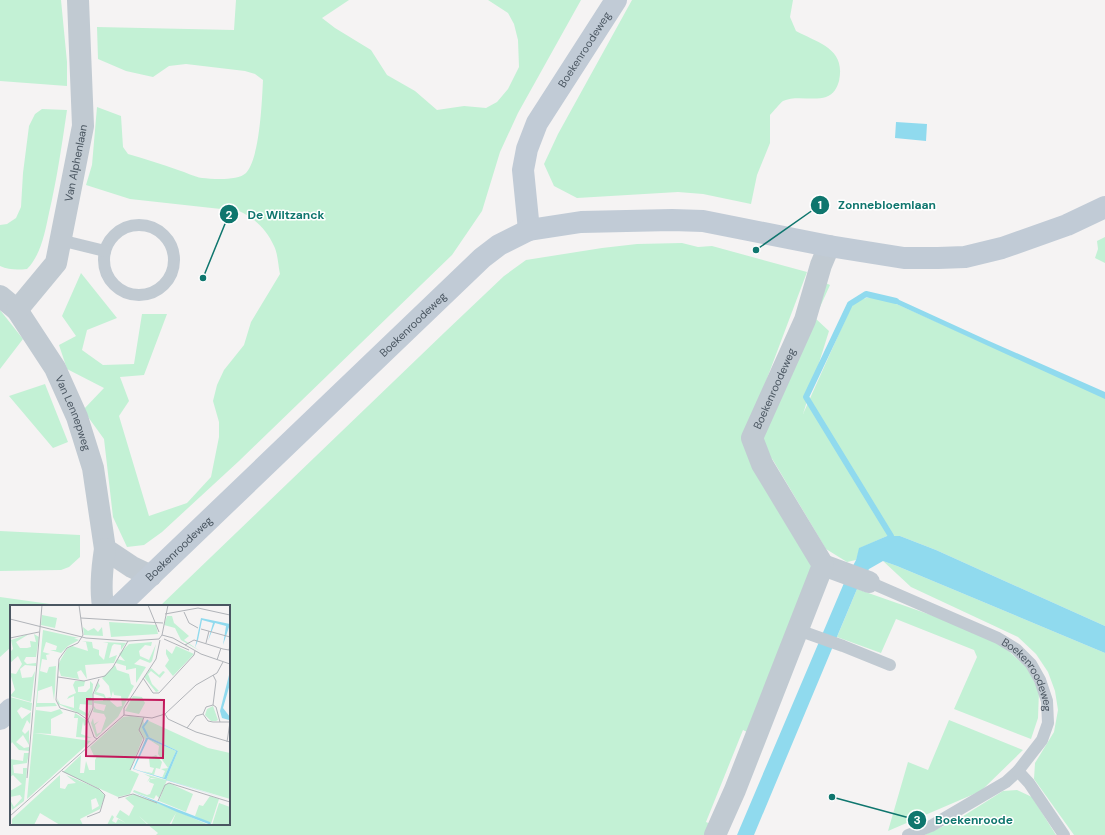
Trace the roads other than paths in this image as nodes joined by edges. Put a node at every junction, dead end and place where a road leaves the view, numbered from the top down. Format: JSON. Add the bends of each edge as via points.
{"nodes":[{"id":1,"x":78,"y":0,"type":"edge"},
{"id":2,"x":616,"y":0,"type":"edge"},
{"id":3,"x":1105,"y":207,"type":"edge"},
{"id":4,"x":529,"y":230,"type":"junction"},
{"id":5,"x":60,"y":240,"type":"junction"},
{"id":6,"x":829,"y":246,"type":"junction"},
{"id":7,"x":105,"y":251,"type":"junction"},
{"id":8,"x":0,"y":296,"type":"edge"},
{"id":9,"x":17,"y":310,"type":"junction"},
{"id":10,"x":105,"y":549,"type":"junction"},
{"id":11,"x":823,"y":565,"type":"junction"},
{"id":12,"x":151,"y":576,"type":"junction"},
{"id":13,"x":869,"y":582,"type":"joint"},
{"id":14,"x":103,"y":605,"type":"edge"},
{"id":15,"x":120,"y":605,"type":"edge"},
{"id":16,"x":805,"y":632,"type":"junction"},
{"id":17,"x":890,"y":665,"type":"dead end"},
{"id":18,"x":10,"y":710,"type":"edge"},
{"id":19,"x":0,"y":719,"type":"edge"},
{"id":20,"x":1018,"y":771,"type":"junction"},
{"id":21,"x":715,"y":835,"type":"edge"},
{"id":22,"x":909,"y":835,"type":"edge"},
{"id":23,"x":1064,"y":835,"type":"edge"}],
"edges":[{"from":1,"to":5,"type":"street","name":"Van Alphenlaan","via":[[83,126]]},
{"from":2,"to":4,"type":"main road","name":"Boekenroodeweg","via":[[537,123],[527,149],[523,170]]},
{"from":3,"to":6,"type":"main road","via":[[1067,226],[1002,248],[965,257],[904,258]]},
{"from":4,"to":6,"type":"main road","via":[[581,222],[703,221]]},
{"from":4,"to":12,"type":"main road","name":"Boekenroodeweg","via":[[499,245],[482,258]]},
{"from":5,"to":7,"type":"lane"},
{"from":5,"to":9,"type":"street","name":"Van Alphenlaan","via":[[56,263]]},
{"from":6,"to":11,"type":"street","name":"Boekenroodeweg","via":[[805,320],[752,438],[762,464]]},
{"from":7,"to":7,"type":"lane","via":[[106,274],[122,292],[133,295],[145,295],[156,291],[171,274],[174,263],[173,251],[160,232],[139,225],[117,232]]},
{"from":8,"to":9,"type":"street","name":"Van Lennepweg"},
{"from":9,"to":10,"type":"street","name":"Van Lennepweg","via":[[55,368],[77,417],[93,468]]},
{"from":10,"to":12,"type":"street"},
{"from":10,"to":14,"type":"street","name":"Van Lennepweg","via":[[101,570]]},
{"from":11,"to":13,"type":"street","name":"Boekenroodeweg"},
{"from":11,"to":16,"type":"street"},
{"from":12,"to":15,"type":"main road","name":"Boekenroodeweg"},
{"from":13,"to":20,"type":"lane","name":"Boekenroodeweg","via":[[998,638],[1016,649],[1031,664],[1047,701],[1048,723],[1042,740]]},
{"from":16,"to":17,"type":"lane"},
{"from":16,"to":21,"type":"street"},
{"from":18,"to":19,"type":"main road"},
{"from":20,"to":22,"type":"lane","name":"Boekenroodeweg","via":[[1006,782],[931,826]]},
{"from":20,"to":23,"type":"lane"}]}
